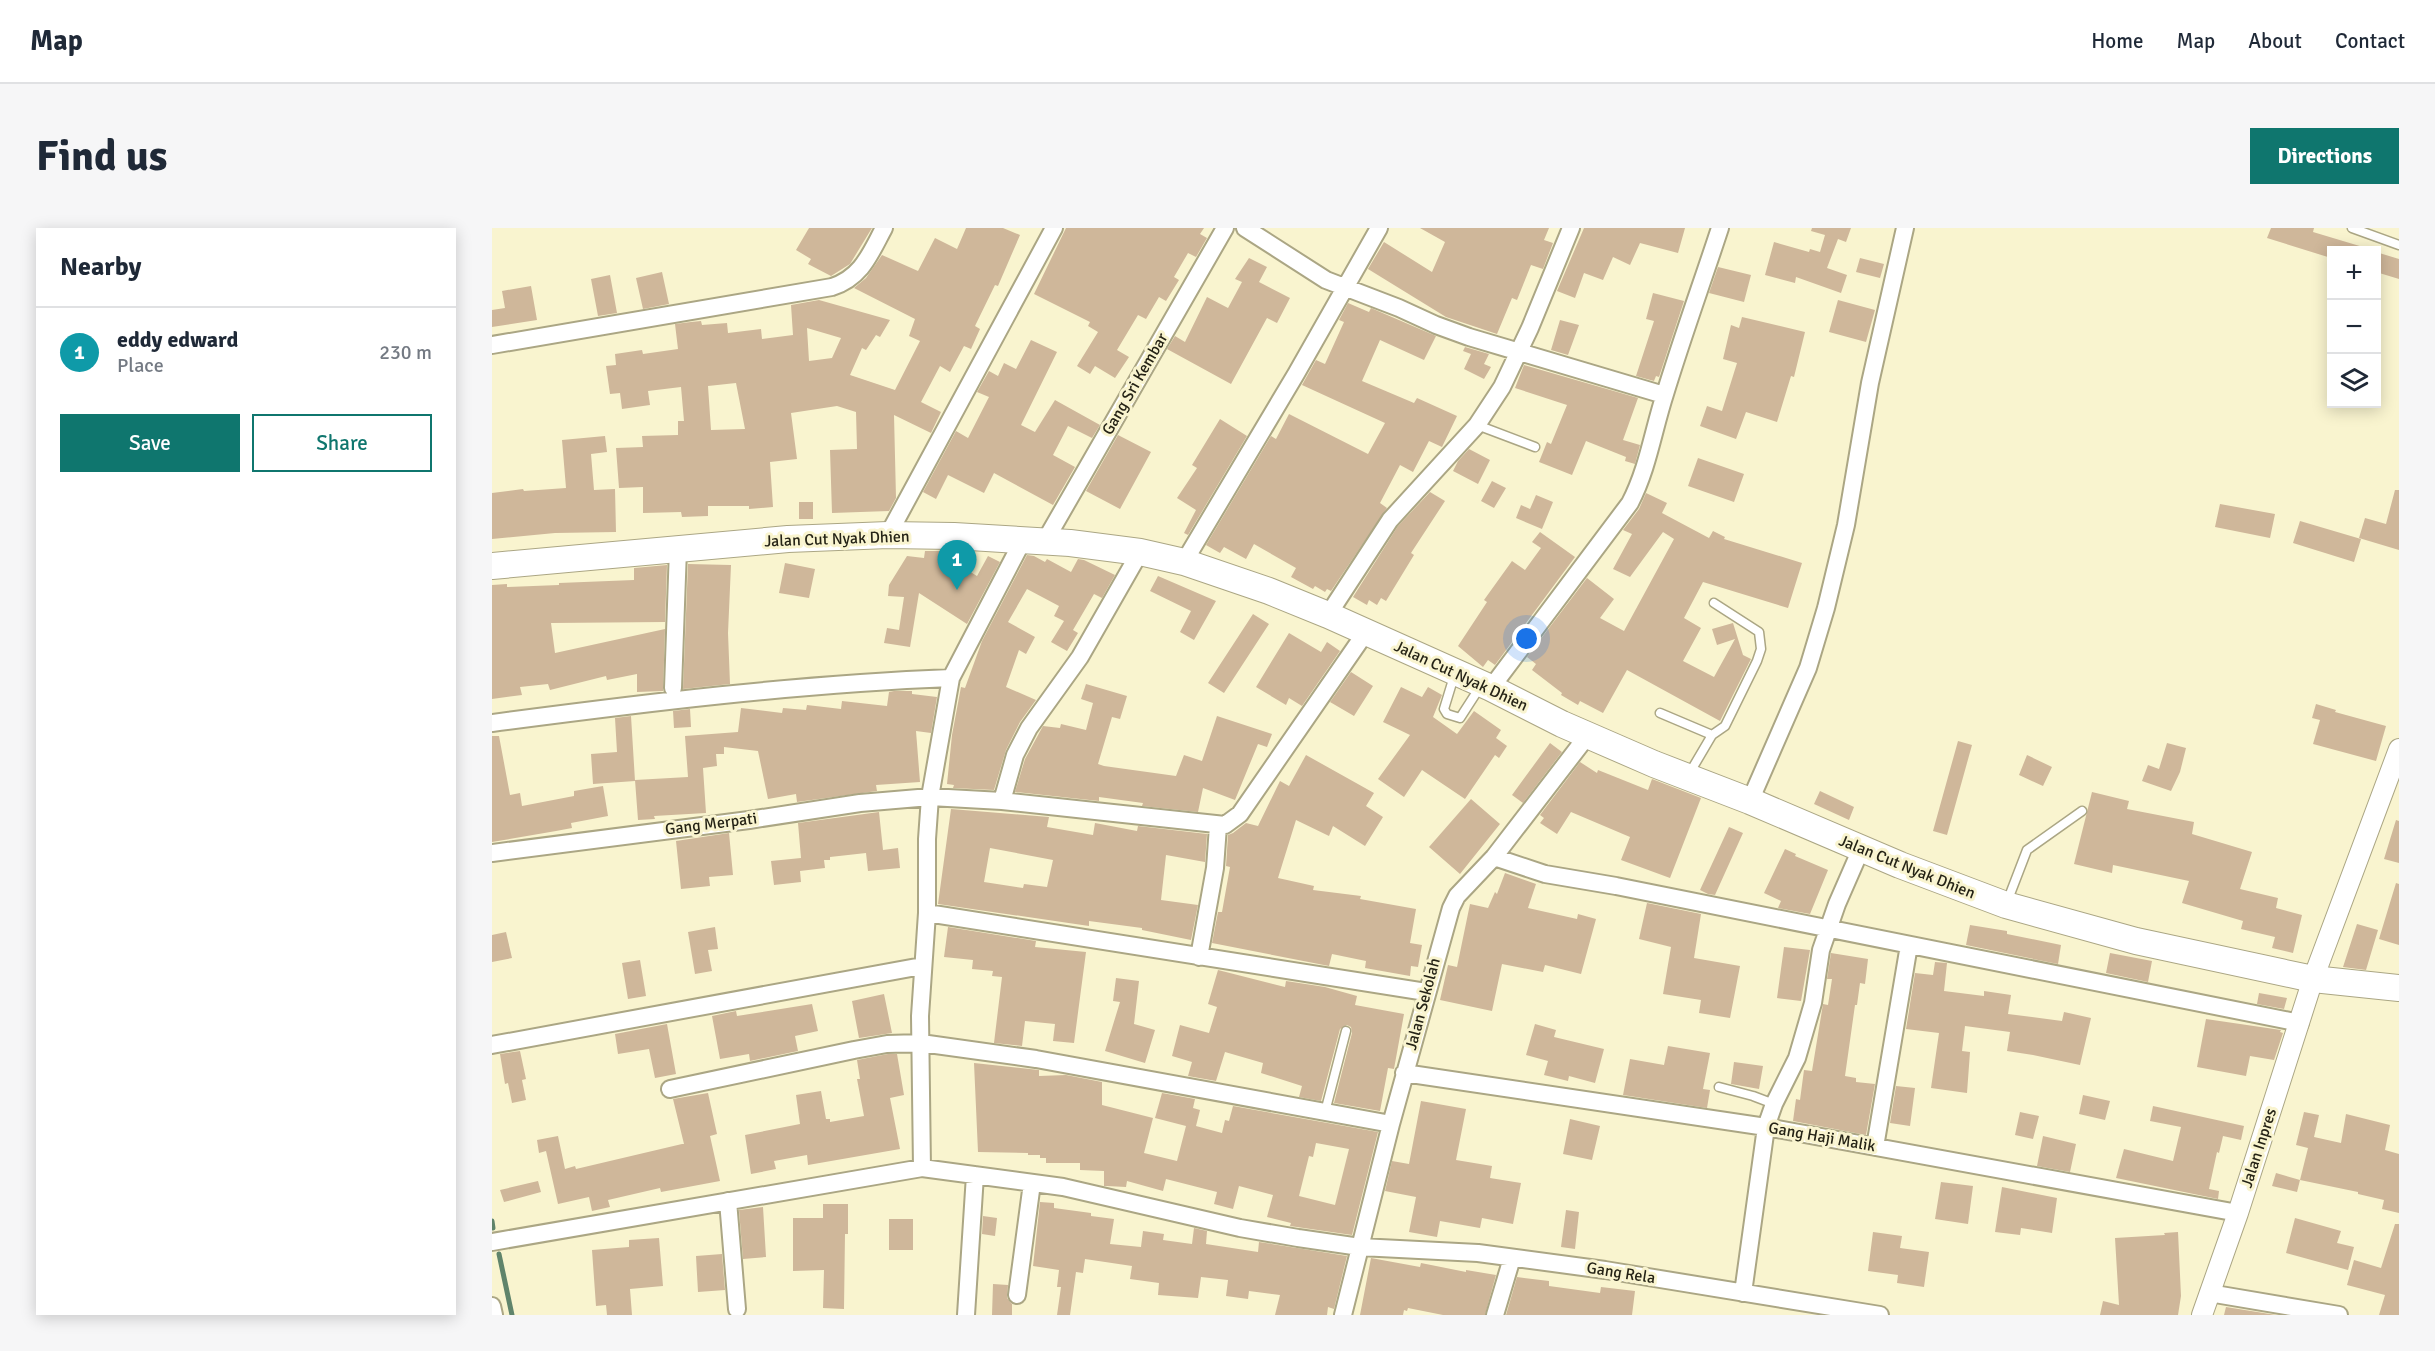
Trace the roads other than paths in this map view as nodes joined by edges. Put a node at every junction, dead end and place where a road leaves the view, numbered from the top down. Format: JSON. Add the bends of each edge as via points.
{"nodes":[{"id":1,"x":884,"y":228,"type":"edge"},
{"id":2,"x":1054,"y":228,"type":"edge"},
{"id":3,"x":1225,"y":228,"type":"edge"},
{"id":4,"x":1245,"y":228,"type":"edge"},
{"id":5,"x":1379,"y":228,"type":"edge"},
{"id":6,"x":1571,"y":228,"type":"edge"},
{"id":7,"x":1720,"y":228,"type":"edge"},
{"id":8,"x":1905,"y":228,"type":"edge"},
{"id":9,"x":2352,"y":228,"type":"edge"},
{"id":10,"x":2399,"y":245,"type":"edge"},
{"id":11,"x":1344,"y":287,"type":"junction"},
{"id":12,"x":492,"y":345,"type":"edge"},
{"id":13,"x":1519,"y":352,"type":"junction"},
{"id":14,"x":1664,"y":395,"type":"junction"},
{"id":15,"x":1477,"y":424,"type":"junction"},
{"id":16,"x":1535,"y":447,"type":"dead end"},
{"id":17,"x":888,"y":535,"type":"junction"},
{"id":18,"x":1034,"y":540,"type":"junction"},
{"id":19,"x":678,"y":549,"type":"junction"},
{"id":20,"x":1140,"y":552,"type":"junction"},
{"id":21,"x":1184,"y":562,"type":"junction"},
{"id":22,"x":492,"y":566,"type":"edge"},
{"id":23,"x":1714,"y":603,"type":"dead end"},
{"id":24,"x":1328,"y":615,"type":"junction"},
{"id":25,"x":1366,"y":632,"type":"junction"},
{"id":26,"x":1455,"y":673,"type":"junction"},
{"id":27,"x":951,"y":678,"type":"junction"},
{"id":28,"x":673,"y":687,"type":"dead end"},
{"id":29,"x":1486,"y":687,"type":"junction"},
{"id":30,"x":1660,"y":713,"type":"dead end"},
{"id":31,"x":492,"y":723,"type":"edge"},
{"id":32,"x":1588,"y":735,"type":"junction"},
{"id":33,"x":1712,"y":735,"type":"junction"},
{"id":34,"x":2399,"y":749,"type":"edge"},
{"id":35,"x":1687,"y":777,"type":"junction"},
{"id":36,"x":930,"y":797,"type":"junction"},
{"id":37,"x":1002,"y":801,"type":"junction"},
{"id":38,"x":1749,"y":801,"type":"junction"},
{"id":39,"x":2082,"y":811,"type":"dead end"},
{"id":40,"x":1218,"y":826,"type":"junction"},
{"id":41,"x":1861,"y":849,"type":"junction"},
{"id":42,"x":492,"y":853,"type":"edge"},
{"id":43,"x":1494,"y":857,"type":"junction"},
{"id":44,"x":2006,"y":905,"type":"junction"},
{"id":45,"x":927,"y":914,"type":"junction"},
{"id":46,"x":1828,"y":929,"type":"junction"},
{"id":47,"x":1909,"y":945,"type":"junction"},
{"id":48,"x":1199,"y":957,"type":"junction"},
{"id":49,"x":922,"y":966,"type":"junction"},
{"id":50,"x":2313,"y":979,"type":"junction"},
{"id":51,"x":2399,"y":988,"type":"edge"},
{"id":52,"x":1426,"y":992,"type":"junction"},
{"id":53,"x":2300,"y":1023,"type":"junction"},
{"id":54,"x":1346,"y":1031,"type":"dead end"},
{"id":55,"x":921,"y":1043,"type":"junction"},
{"id":56,"x":492,"y":1045,"type":"edge"},
{"id":57,"x":1404,"y":1073,"type":"junction"},
{"id":58,"x":1719,"y":1087,"type":"dead end"},
{"id":59,"x":670,"y":1089,"type":"dead end"},
{"id":60,"x":1774,"y":1104,"type":"junction"},
{"id":61,"x":1325,"y":1112,"type":"junction"},
{"id":62,"x":1390,"y":1124,"type":"junction"},
{"id":63,"x":1766,"y":1127,"type":"junction"},
{"id":64,"x":1875,"y":1147,"type":"junction"},
{"id":65,"x":922,"y":1168,"type":"junction"},
{"id":66,"x":975,"y":1175,"type":"junction"},
{"id":67,"x":1032,"y":1183,"type":"junction"},
{"id":68,"x":728,"y":1201,"type":"junction"},
{"id":69,"x":2238,"y":1213,"type":"junction"},
{"id":70,"x":492,"y":1242,"type":"edge"},
{"id":71,"x":1360,"y":1247,"type":"junction"},
{"id":72,"x":1512,"y":1258,"type":"junction"},
{"id":73,"x":1743,"y":1293,"type":"junction"},
{"id":74,"x":2209,"y":1293,"type":"junction"},
{"id":75,"x":1017,"y":1295,"type":"dead end"},
{"id":76,"x":492,"y":1306,"type":"edge"},
{"id":77,"x":737,"y":1309,"type":"dead end"},
{"id":78,"x":494,"y":1315,"type":"edge"},
{"id":79,"x":966,"y":1315,"type":"edge"},
{"id":80,"x":1344,"y":1315,"type":"edge"},
{"id":81,"x":1495,"y":1315,"type":"edge"},
{"id":82,"x":1880,"y":1315,"type":"edge"},
{"id":83,"x":2202,"y":1315,"type":"edge"},
{"id":84,"x":2339,"y":1315,"type":"edge"}],
"edges":[{"from":1,"to":12,"type":"street","via":[[858,272],[843,284]]},
{"from":2,"to":17,"type":"street"},
{"from":3,"to":18,"type":"street","name":"Gang Sri Kembar"},
{"from":4,"to":11,"type":"street","via":[[1326,280]]},
{"from":5,"to":11,"type":"street"},
{"from":6,"to":13,"type":"street"},
{"from":7,"to":14,"type":"street"},
{"from":8,"to":38,"type":"street","via":[[1826,608],[1808,668]]},
{"from":9,"to":10,"type":"lane"},
{"from":11,"to":13,"type":"street","via":[[1469,337]]},
{"from":11,"to":21,"type":"street"},
{"from":13,"to":14,"type":"street"},
{"from":13,"to":15,"type":"street"},
{"from":14,"to":29,"type":"street","via":[[1644,473],[1630,503]]},
{"from":15,"to":16,"type":"lane"},
{"from":15,"to":24,"type":"street","via":[[1390,520]]},
{"from":17,"to":18,"type":"main road","name":"Jalan Cut Nyak Dhien"},
{"from":17,"to":19,"type":"main road","name":"Jalan Cut Nyak Dhien"},
{"from":18,"to":20,"type":"main road","name":"Jalan Cut Nyak Dhien"},
{"from":18,"to":27,"type":"street","name":"Gang Sri Kembar"},
{"from":19,"to":22,"type":"main road","name":"Jalan Cut Nyak Dhien"},
{"from":19,"to":28,"type":"street"},
{"from":20,"to":21,"type":"main road","name":"Jalan Cut Nyak Dhien"},
{"from":20,"to":37,"type":"street","via":[[1080,657],[1029,728],[1015,755]]},
{"from":21,"to":24,"type":"main road","name":"Jalan Cut Nyak Dhien"},
{"from":23,"to":33,"type":"lane","via":[[1752,627],[1762,641],[1757,661],[1725,726]]},
{"from":24,"to":25,"type":"main road","name":"Jalan Cut Nyak Dhien"},
{"from":25,"to":26,"type":"main road","name":"Jalan Cut Nyak Dhien"},
{"from":25,"to":40,"type":"street","via":[[1240,814],[1230,823]]},
{"from":26,"to":29,"type":"main road","name":"Jalan Cut Nyak Dhien"},
{"from":26,"to":29,"type":"lane","via":[[1444,709],[1458,719]]},
{"from":27,"to":31,"type":"street","via":[[853,682]]},
{"from":27,"to":36,"type":"street","name":"Gang Sri Kembar"},
{"from":29,"to":32,"type":"main road","name":"Jalan Cut Nyak Dhien"},
{"from":30,"to":33,"type":"lane"},
{"from":32,"to":35,"type":"main road","name":"Jalan Cut Nyak Dhien"},
{"from":32,"to":43,"type":"street","name":"Jalan Sekolah"},
{"from":33,"to":35,"type":"lane"},
{"from":34,"to":50,"type":"street","name":"Jalan Inpres"},
{"from":35,"to":38,"type":"main road","name":"Jalan Cut Nyak Dhien"},
{"from":36,"to":37,"type":"street","name":"Gang Merpati"},
{"from":36,"to":42,"type":"street","name":"Gang Merpati"},
{"from":36,"to":45,"type":"street","name":"Gang Sri Kembar"},
{"from":37,"to":40,"type":"street","name":"Gang Merpati"},
{"from":38,"to":41,"type":"main road","name":"Jalan Cut Nyak Dhien"},
{"from":39,"to":44,"type":"lane","via":[[2027,850]]},
{"from":40,"to":48,"type":"street","via":[[1215,868]]},
{"from":41,"to":44,"type":"main road","name":"Jalan Cut Nyak Dhien"},
{"from":41,"to":46,"type":"street"},
{"from":43,"to":46,"type":"street","via":[[1545,874]]},
{"from":43,"to":52,"type":"street","name":"Jalan Sekolah","via":[[1450,908]]},
{"from":44,"to":50,"type":"main road","name":"Jalan Cut Nyak Dhien","via":[[2136,941]]},
{"from":45,"to":48,"type":"street"},
{"from":45,"to":49,"type":"street","name":"Gang Sri Kembar"},
{"from":46,"to":47,"type":"street"},
{"from":46,"to":60,"type":"street","via":[[1797,1058]]},
{"from":47,"to":53,"type":"street"},
{"from":47,"to":64,"type":"street"},
{"from":48,"to":52,"type":"street"},
{"from":49,"to":55,"type":"street","name":"Gang Sri Kembar"},
{"from":49,"to":56,"type":"street"},
{"from":50,"to":51,"type":"main road","name":"Jalan Cut Nyak Dhien"},
{"from":50,"to":53,"type":"street","name":"Jalan Inpres"},
{"from":52,"to":57,"type":"street","name":"Jalan Sekolah"},
{"from":53,"to":69,"type":"street","name":"Jalan Inpres"},
{"from":54,"to":61,"type":"lane"},
{"from":55,"to":59,"type":"street","via":[[854,1050]]},
{"from":55,"to":61,"type":"street","via":[[1036,1059]]},
{"from":55,"to":65,"type":"street","name":"Gang Sri Kembar"},
{"from":57,"to":62,"type":"street","name":"Jalan Sekolah"},
{"from":57,"to":63,"type":"street","name":"Gang Haji Malik"},
{"from":58,"to":60,"type":"lane"},
{"from":60,"to":63,"type":"street"},
{"from":61,"to":62,"type":"street"},
{"from":62,"to":71,"type":"street","name":"Jalan Sekolah"},
{"from":63,"to":64,"type":"street","name":"Gang Haji Malik"},
{"from":63,"to":73,"type":"street"},
{"from":64,"to":69,"type":"street","name":"Gang Haji Malik"},
{"from":65,"to":66,"type":"street","name":"Gang Rela"},
{"from":65,"to":68,"type":"street","name":"Gang Rela"},
{"from":66,"to":67,"type":"street","name":"Gang Rela"},
{"from":66,"to":79,"type":"street"},
{"from":67,"to":71,"type":"street","name":"Gang Rela","via":[[1240,1228]]},
{"from":67,"to":75,"type":"street"},
{"from":68,"to":70,"type":"street","name":"Gang Rela"},
{"from":68,"to":77,"type":"street"},
{"from":69,"to":74,"type":"street","name":"Jalan Inpres"},
{"from":71,"to":72,"type":"street","name":"Gang Rela"},
{"from":71,"to":80,"type":"street","name":"Jalan Sekolah"},
{"from":72,"to":73,"type":"street","name":"Gang Rela"},
{"from":72,"to":81,"type":"street"},
{"from":73,"to":82,"type":"street","name":"Gang Rela"},
{"from":74,"to":83,"type":"street","name":"Jalan Inpres"},
{"from":74,"to":84,"type":"street"},
{"from":76,"to":78,"type":"street"}]}
